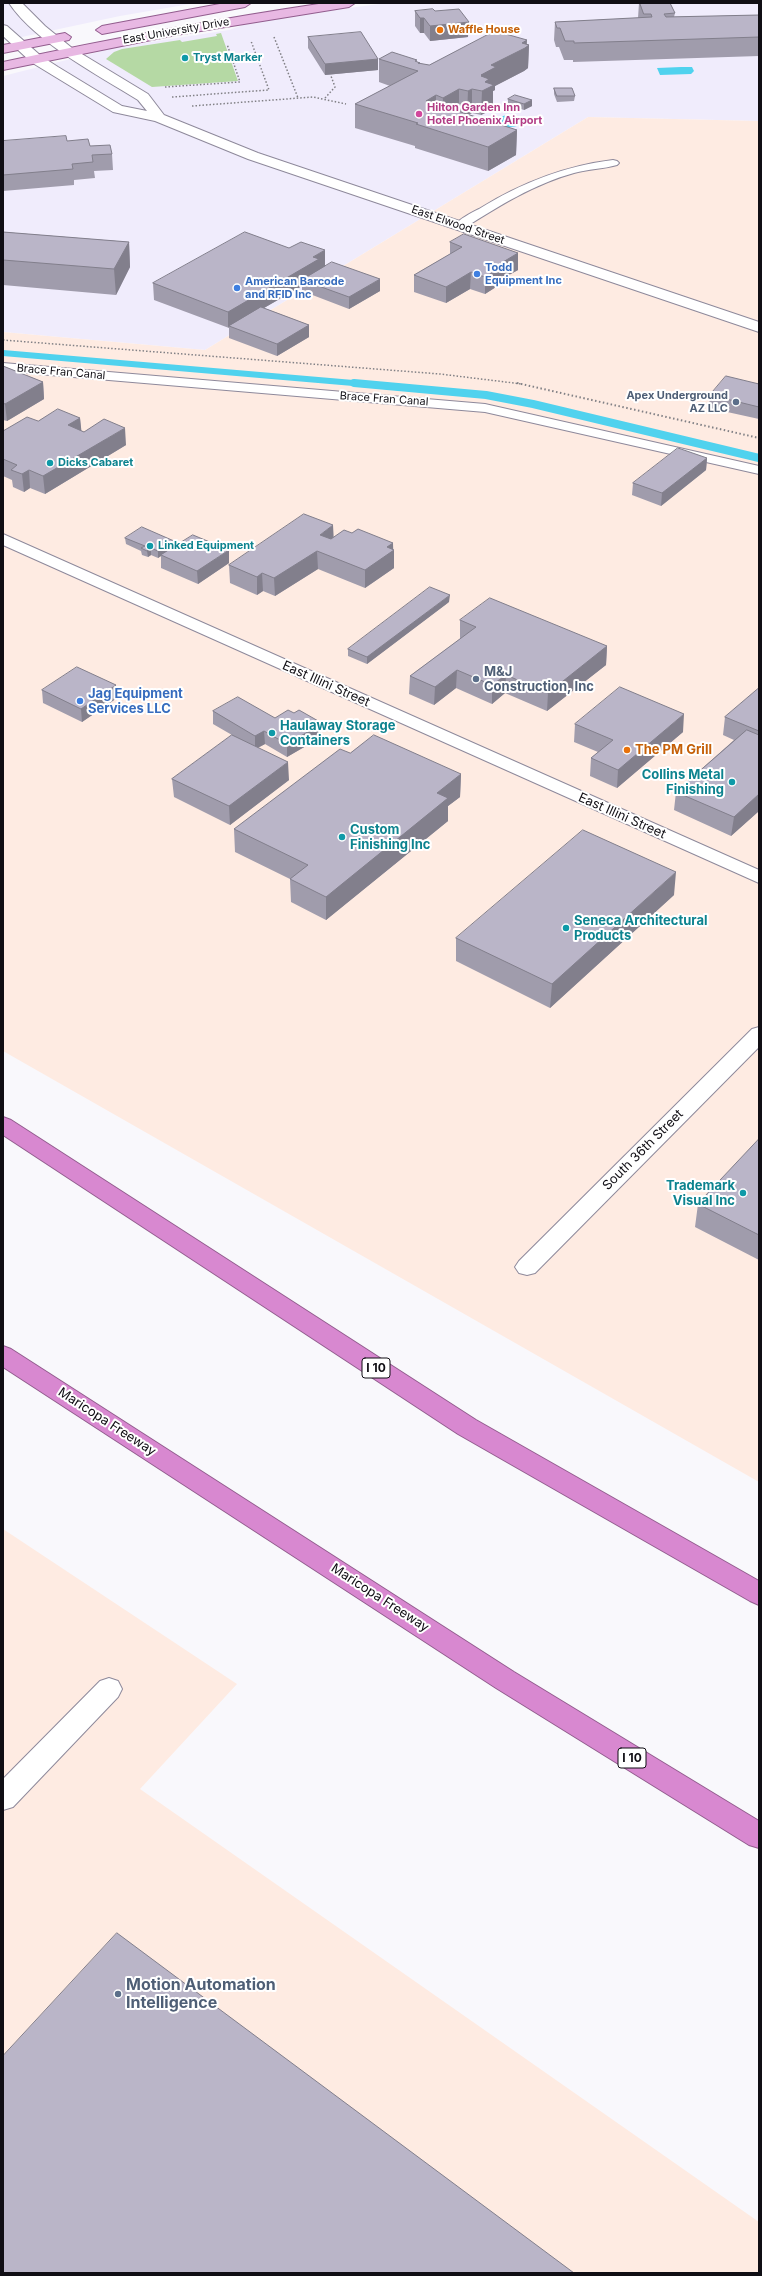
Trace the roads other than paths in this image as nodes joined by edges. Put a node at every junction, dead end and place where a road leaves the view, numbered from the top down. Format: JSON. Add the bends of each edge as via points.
{"nodes":[{"id":1,"x":15,"y":3,"type":"edge"},
{"id":2,"x":245,"y":3,"type":"edge"},
{"id":3,"x":349,"y":3,"type":"edge"},
{"id":4,"x":3,"y":29,"type":"edge"},
{"id":5,"x":93,"y":32,"type":"dead end"},
{"id":6,"x":78,"y":35,"type":"dead end"},
{"id":7,"x":54,"y":40,"type":"junction"},
{"id":8,"x":22,"y":46,"type":"junction"},
{"id":9,"x":3,"y":50,"type":"edge"},
{"id":10,"x":68,"y":52,"type":"junction"},
{"id":11,"x":36,"y":58,"type":"junction"},
{"id":12,"x":3,"y":66,"type":"edge"},
{"id":13,"x":159,"y":118,"type":"junction"},
{"id":14,"x":613,"y":163,"type":"dead end"},
{"id":15,"x":460,"y":226,"type":"junction"},
{"id":16,"x":759,"y":327,"type":"edge"},
{"id":17,"x":3,"y":367,"type":"edge"},
{"id":18,"x":759,"y":470,"type":"edge"},
{"id":19,"x":3,"y":539,"type":"edge"},
{"id":20,"x":759,"y":877,"type":"edge"},
{"id":21,"x":759,"y":1034,"type":"edge"},
{"id":22,"x":3,"y":1125,"type":"edge"},
{"id":23,"x":527,"y":1266,"type":"dead end"},
{"id":24,"x":3,"y":1355,"type":"edge"},
{"id":25,"x":759,"y":1594,"type":"edge"},
{"id":26,"x":110,"y":1689,"type":"dead end"},
{"id":27,"x":3,"y":1798,"type":"edge"},
{"id":28,"x":759,"y":1836,"type":"edge"}],
"edges":[{"from":1,"to":7,"type":"street"},
{"from":2,"to":5,"type":"main road","name":"East University Drive"},
{"from":3,"to":10,"type":"main road","name":"East University Drive","via":[[268,15]]},
{"from":4,"to":8,"type":"street","name":"East Elwood Street"},
{"from":6,"to":7,"type":"main road"},
{"from":7,"to":8,"type":"main road"},
{"from":7,"to":10,"type":"street"},
{"from":8,"to":9,"type":"main road"},
{"from":8,"to":11,"type":"street","name":"East Elwood Street"},
{"from":10,"to":11,"type":"main road","name":"East University Drive"},
{"from":10,"to":13,"type":"street","via":[[143,97]]},
{"from":11,"to":12,"type":"main road","name":"East University Drive"},
{"from":11,"to":13,"type":"street","name":"East Elwood Street","via":[[118,109]]},
{"from":13,"to":15,"type":"street","name":"East Elwood Street","via":[[253,156]]},
{"from":14,"to":15,"type":"lane","via":[[582,167],[557,174],[496,203]]},
{"from":15,"to":16,"type":"street","name":"East Elwood Street"},
{"from":17,"to":18,"type":"lane","name":"Brace Fran Canal","via":[[485,408]]},
{"from":19,"to":20,"type":"street","name":"East Illini Street"},
{"from":21,"to":23,"type":"street","name":"South 36th Street"},
{"from":22,"to":25,"type":"highway","number":"I 10","via":[[467,1427]]},
{"from":24,"to":28,"type":"highway","name":"Maricopa Freeway","number":"I 10","via":[[505,1680]]},
{"from":26,"to":27,"type":"street"}]}
